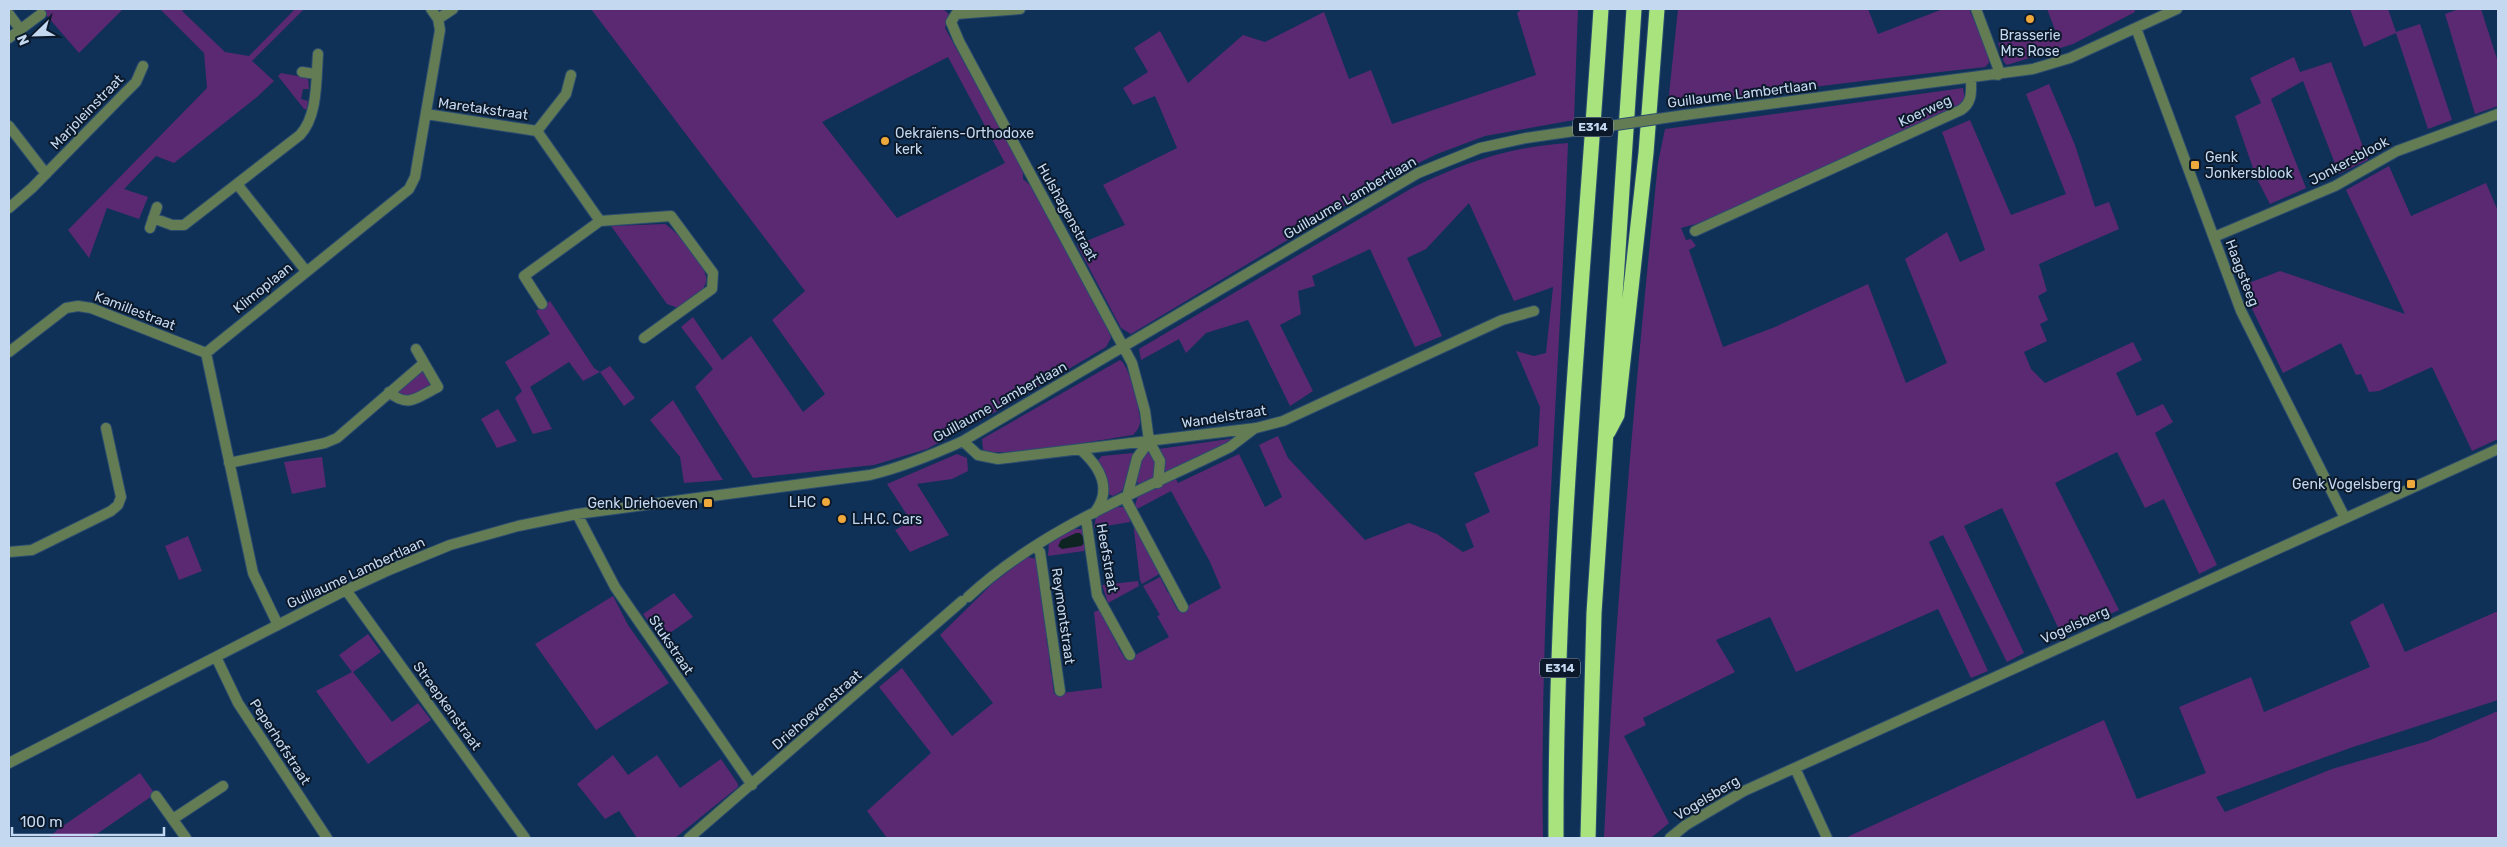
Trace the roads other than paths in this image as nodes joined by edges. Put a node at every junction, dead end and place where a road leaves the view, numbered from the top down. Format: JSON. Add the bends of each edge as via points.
{"nodes":[{"id":1,"x":432,"y":9,"type":"edge"},
{"id":2,"x":453,"y":9,"type":"edge"},
{"id":3,"x":1020,"y":9,"type":"edge"},
{"id":4,"x":1601,"y":9,"type":"edge"},
{"id":5,"x":1634,"y":9,"type":"edge"},
{"id":6,"x":1656,"y":9,"type":"edge"},
{"id":7,"x":1976,"y":9,"type":"edge"},
{"id":8,"x":2177,"y":9,"type":"edge"},
{"id":9,"x":953,"y":11,"type":"edge"},
{"id":10,"x":9,"y":14,"type":"edge"},
{"id":11,"x":42,"y":14,"type":"dead end"},
{"id":12,"x":438,"y":19,"type":"junction"},
{"id":13,"x":2136,"y":28,"type":"junction"},
{"id":14,"x":20,"y":29,"type":"junction"},
{"id":15,"x":9,"y":38,"type":"edge"},
{"id":16,"x":318,"y":54,"type":"dead end"},
{"id":17,"x":143,"y":66,"type":"dead end"},
{"id":18,"x":302,"y":72,"type":"dead end"},
{"id":19,"x":316,"y":74,"type":"junction"},
{"id":20,"x":571,"y":75,"type":"dead end"},
{"id":21,"x":1998,"y":75,"type":"junction"},
{"id":22,"x":1972,"y":78,"type":"junction"},
{"id":23,"x":426,"y":114,"type":"junction"},
{"id":24,"x":2498,"y":114,"type":"edge"},
{"id":25,"x":9,"y":126,"type":"edge"},
{"id":26,"x":536,"y":131,"type":"junction"},
{"id":27,"x":46,"y":174,"type":"junction"},
{"id":28,"x":237,"y":184,"type":"junction"},
{"id":29,"x":157,"y":207,"type":"dead end"},
{"id":30,"x":9,"y":208,"type":"edge"},
{"id":31,"x":154,"y":218,"type":"junction"},
{"id":32,"x":600,"y":221,"type":"junction"},
{"id":33,"x":150,"y":228,"type":"dead end"},
{"id":34,"x":1695,"y":231,"type":"dead end"},
{"id":35,"x":2214,"y":238,"type":"junction"},
{"id":36,"x":306,"y":271,"type":"junction"},
{"id":37,"x":542,"y":304,"type":"dead end"},
{"id":38,"x":1534,"y":311,"type":"dead end"},
{"id":39,"x":644,"y":338,"type":"dead end"},
{"id":40,"x":1125,"y":347,"type":"junction"},
{"id":41,"x":416,"y":349,"type":"dead end"},
{"id":42,"x":9,"y":352,"type":"edge"},
{"id":43,"x":206,"y":353,"type":"junction"},
{"id":44,"x":424,"y":363,"type":"junction"},
{"id":45,"x":389,"y":392,"type":"junction"},
{"id":46,"x":106,"y":428,"type":"dead end"},
{"id":47,"x":1256,"y":428,"type":"junction"},
{"id":48,"x":1605,"y":438,"type":"junction"},
{"id":49,"x":963,"y":441,"type":"junction"},
{"id":50,"x":1149,"y":441,"type":"junction"},
{"id":51,"x":2498,"y":449,"type":"edge"},
{"id":52,"x":1080,"y":450,"type":"junction"},
{"id":53,"x":229,"y":463,"type":"junction"},
{"id":54,"x":1158,"y":483,"type":"junction"},
{"id":55,"x":1126,"y":497,"type":"junction"},
{"id":56,"x":577,"y":514,"type":"junction"},
{"id":57,"x":1090,"y":516,"type":"junction"},
{"id":58,"x":2345,"y":518,"type":"junction"},
{"id":59,"x":1035,"y":546,"type":"junction"},
{"id":60,"x":9,"y":552,"type":"edge"},
{"id":61,"x":346,"y":590,"type":"junction"},
{"id":62,"x":1183,"y":607,"type":"dead end"},
{"id":63,"x":278,"y":625,"type":"junction"},
{"id":64,"x":1130,"y":655,"type":"dead end"},
{"id":65,"x":216,"y":657,"type":"junction"},
{"id":66,"x":1060,"y":691,"type":"dead end"},
{"id":67,"x":9,"y":763,"type":"edge"},
{"id":68,"x":1795,"y":768,"type":"junction"},
{"id":69,"x":752,"y":785,"type":"junction"},
{"id":70,"x":223,"y":786,"type":"dead end"},
{"id":71,"x":156,"y":796,"type":"dead end"},
{"id":72,"x":173,"y":819,"type":"junction"},
{"id":73,"x":186,"y":838,"type":"edge"},
{"id":74,"x":327,"y":838,"type":"edge"},
{"id":75,"x":525,"y":838,"type":"edge"},
{"id":76,"x":689,"y":838,"type":"edge"},
{"id":77,"x":1556,"y":838,"type":"edge"},
{"id":78,"x":1588,"y":838,"type":"edge"},
{"id":79,"x":1670,"y":838,"type":"edge"},
{"id":80,"x":1827,"y":838,"type":"edge"}],
"edges":[{"from":1,"to":12,"type":"street"},
{"from":2,"to":12,"type":"street"},
{"from":3,"to":9,"type":"street","name":"Hulshagenstraat"},
{"from":4,"to":77,"type":"highway","number":"E314","via":[[1568,499],[1559,680]]},
{"from":5,"to":48,"type":"highway","number":"E314"},
{"from":6,"to":48,"type":"highway","via":[[1646,153],[1617,414]]},
{"from":7,"to":21,"type":"street","via":[[1992,48]]},
{"from":8,"to":13,"type":"street"},
{"from":9,"to":40,"type":"street","name":"Hulshagenstraat","via":[[951,22],[959,41]]},
{"from":10,"to":14,"type":"street"},
{"from":11,"to":14,"type":"street"},
{"from":12,"to":23,"type":"street","name":"Klimoplaan","via":[[440,30]]},
{"from":13,"to":21,"type":"street","via":[[2070,58]]},
{"from":13,"to":35,"type":"street","name":"Haagsteeg"},
{"from":14,"to":15,"type":"street"},
{"from":16,"to":19,"type":"street"},
{"from":17,"to":27,"type":"street","name":"Marjoleinstraat","via":[[136,82]]},
{"from":18,"to":19,"type":"street"},
{"from":19,"to":28,"type":"street","via":[[307,126]]},
{"from":20,"to":26,"type":"street","name":"Maretakstraat","via":[[566,94]]},
{"from":21,"to":22,"type":"street"},
{"from":22,"to":34,"type":"street","name":"Koerweg","via":[[1971,97],[1961,110]]},
{"from":22,"to":40,"type":"street","name":"Guillaume Lambertlaan","bridge":true,"via":[[1526,138],[1480,148],[1418,173]]},
{"from":23,"to":26,"type":"street","name":"Maretakstraat"},
{"from":23,"to":36,"type":"street","name":"Klimoplaan","via":[[410,189]]},
{"from":24,"to":35,"type":"street","name":"Jonkersblook","via":[[2397,151],[2335,186]]},
{"from":25,"to":27,"type":"street"},
{"from":26,"to":32,"type":"street","name":"Maretakstraat"},
{"from":27,"to":30,"type":"street","name":"Marjoleinstraat"},
{"from":28,"to":31,"type":"street","via":[[184,225],[172,226]]},
{"from":28,"to":36,"type":"street"},
{"from":29,"to":31,"type":"street"},
{"from":31,"to":33,"type":"street"},
{"from":32,"to":37,"type":"street","via":[[524,276]]},
{"from":32,"to":39,"type":"street","via":[[670,216],[713,273],[712,289]]},
{"from":35,"to":58,"type":"street","name":"Haagsteeg","via":[[2241,311]]},
{"from":36,"to":43,"type":"street","name":"Klimoplaan"},
{"from":38,"to":47,"type":"street","name":"Wandelstraat","via":[[1502,320],[1283,421]]},
{"from":40,"to":49,"type":"street","name":"Guillaume Lambertlaan"},
{"from":40,"to":50,"type":"street","via":[[1145,411]]},
{"from":41,"to":44,"type":"street"},
{"from":42,"to":43,"type":"street","name":"Kamillestraat","via":[[66,308],[78,306],[91,308]]},
{"from":43,"to":53,"type":"street"},
{"from":44,"to":45,"type":"street"},
{"from":44,"to":45,"type":"street","via":[[438,387],[407,402],[400,401]]},
{"from":45,"to":53,"type":"street","via":[[338,438]]},
{"from":46,"to":60,"type":"street","via":[[121,497],[118,505],[32,550]]},
{"from":47,"to":50,"type":"street","name":"Wandelstraat"},
{"from":47,"to":54,"type":"street","name":"Driehoevenstraat","via":[[1230,447]]},
{"from":48,"to":78,"type":"highway","number":"E314","via":[[1591,678]]},
{"from":49,"to":52,"type":"street","name":"Wandelstraat","via":[[986,458]]},
{"from":49,"to":56,"type":"street","name":"Guillaume Lambertlaan","via":[[897,469],[870,475]]},
{"from":50,"to":52,"type":"street","name":"Wandelstraat"},
{"from":50,"to":54,"type":"street","via":[[1160,461]]},
{"from":50,"to":55,"type":"street","via":[[1137,458]]},
{"from":51,"to":58,"type":"street","name":"Vogelsberg"},
{"from":52,"to":57,"type":"street","via":[[1096,466],[1103,483],[1103,499]]},
{"from":53,"to":63,"type":"street","via":[[253,573]]},
{"from":54,"to":55,"type":"street","name":"Driehoevenstraat"},
{"from":55,"to":57,"type":"street","name":"Driehoevenstraat"},
{"from":55,"to":62,"type":"street"},
{"from":56,"to":61,"type":"street","name":"Guillaume Lambertlaan","via":[[467,540],[397,566]]},
{"from":56,"to":69,"type":"street","name":"Stukstraat","via":[[615,587]]},
{"from":57,"to":59,"type":"street","name":"Driehoevenstraat"},
{"from":57,"to":64,"type":"street","name":"Heefstraat","via":[[1097,595]]},
{"from":58,"to":68,"type":"street","name":"Vogelsberg"},
{"from":59,"to":66,"type":"street","name":"Reymontstraat","via":[[1040,552]]},
{"from":59,"to":69,"type":"street","name":"Driehoevenstraat","via":[[992,575]]},
{"from":61,"to":63,"type":"street","name":"Guillaume Lambertlaan"},
{"from":61,"to":75,"type":"street","name":"Streepkenstraat"},
{"from":63,"to":65,"type":"street","name":"Guillaume Lambertlaan"},
{"from":65,"to":67,"type":"street","name":"Guillaume Lambertlaan"},
{"from":65,"to":74,"type":"street","name":"Peperhofstraat","via":[[238,702]]},
{"from":68,"to":79,"type":"street","name":"Vogelsberg","via":[[1717,806]]},
{"from":68,"to":80,"type":"street"},
{"from":69,"to":76,"type":"street","name":"Driehoevenstraat"},
{"from":70,"to":72,"type":"street"},
{"from":71,"to":72,"type":"street"},
{"from":72,"to":73,"type":"street"}]}
